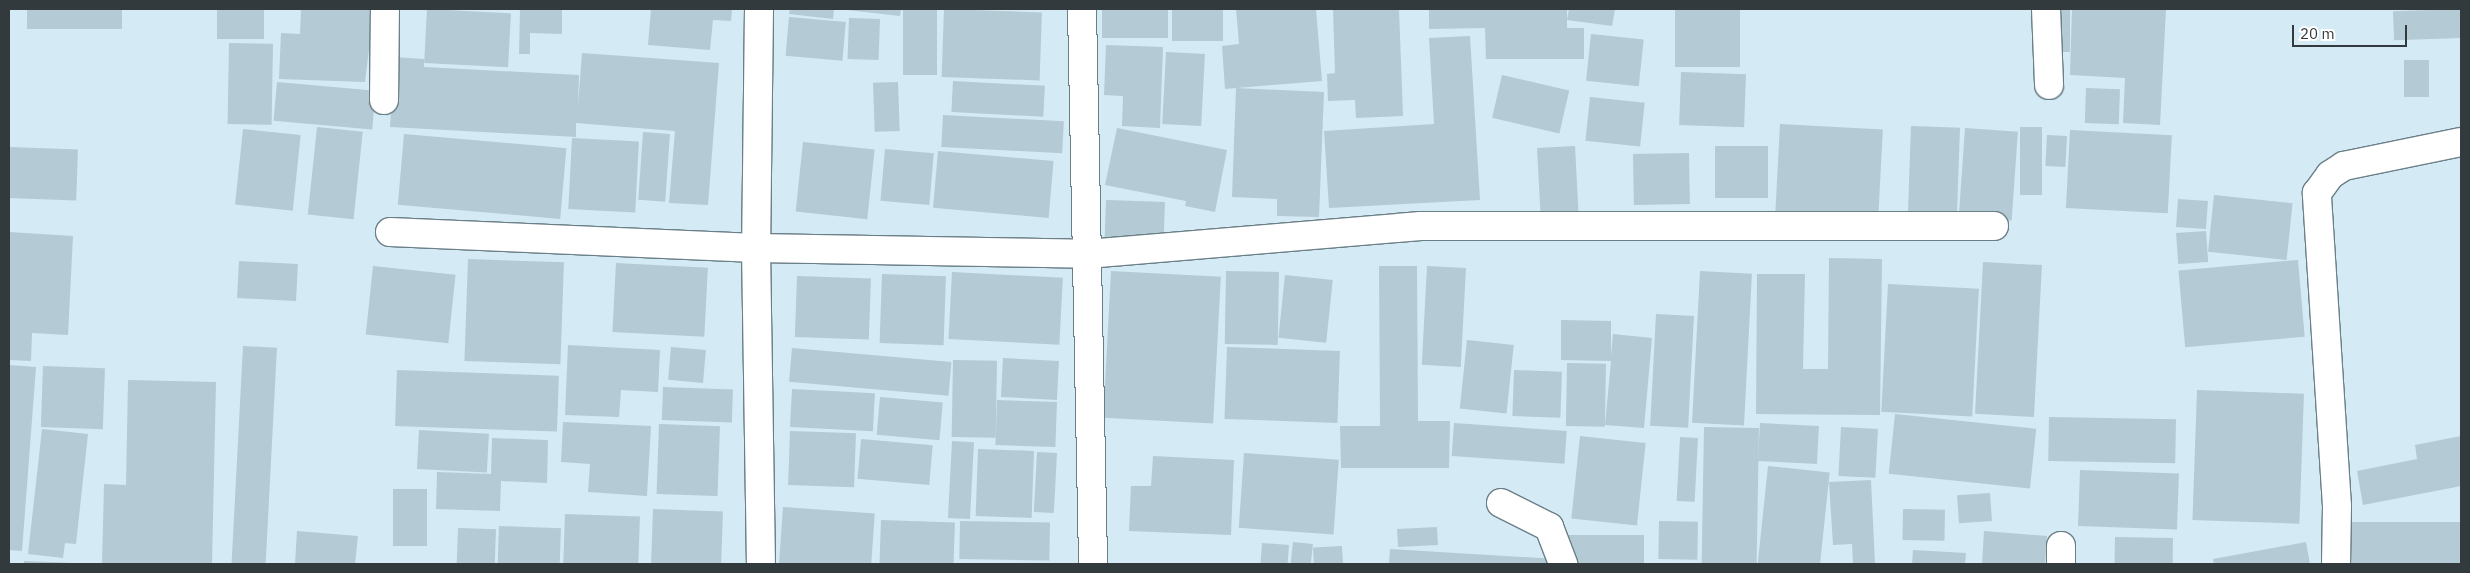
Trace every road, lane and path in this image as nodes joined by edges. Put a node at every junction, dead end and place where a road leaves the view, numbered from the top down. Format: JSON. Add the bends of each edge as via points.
{"nodes":[{"id":1,"x":385,"y":9,"type":"edge"},
{"id":2,"x":759,"y":9,"type":"edge"},
{"id":3,"x":1082,"y":9,"type":"edge"},
{"id":4,"x":2046,"y":9,"type":"edge"},
{"id":5,"x":2049,"y":85,"type":"dead end"},
{"id":6,"x":384,"y":100,"type":"dead end"},
{"id":7,"x":2461,"y":142,"type":"edge"},
{"id":8,"x":1994,"y":226,"type":"dead end"},
{"id":9,"x":390,"y":232,"type":"dead end"},
{"id":10,"x":756,"y":248,"type":"junction"},
{"id":11,"x":1087,"y":254,"type":"junction"},
{"id":12,"x":1501,"y":503,"type":"dead end"},
{"id":13,"x":761,"y":564,"type":"edge"},
{"id":14,"x":1093,"y":564,"type":"edge"},
{"id":15,"x":1563,"y":564,"type":"edge"},
{"id":16,"x":2336,"y":564,"type":"edge"}],
"edges":[{"from":1,"to":6,"type":"street"},
{"from":2,"to":10,"type":"street"},
{"from":3,"to":11,"type":"street"},
{"from":4,"to":5,"type":"street"},
{"from":7,"to":16,"type":"street","via":[[2344,166],[2330,175],[2317,193],[2337,506]]},
{"from":8,"to":11,"type":"street","via":[[1421,226]]},
{"from":9,"to":10,"type":"street"},
{"from":10,"to":11,"type":"street"},
{"from":10,"to":13,"type":"street"},
{"from":11,"to":14,"type":"street"},
{"from":12,"to":15,"type":"street","via":[[1549,527]]}]}
